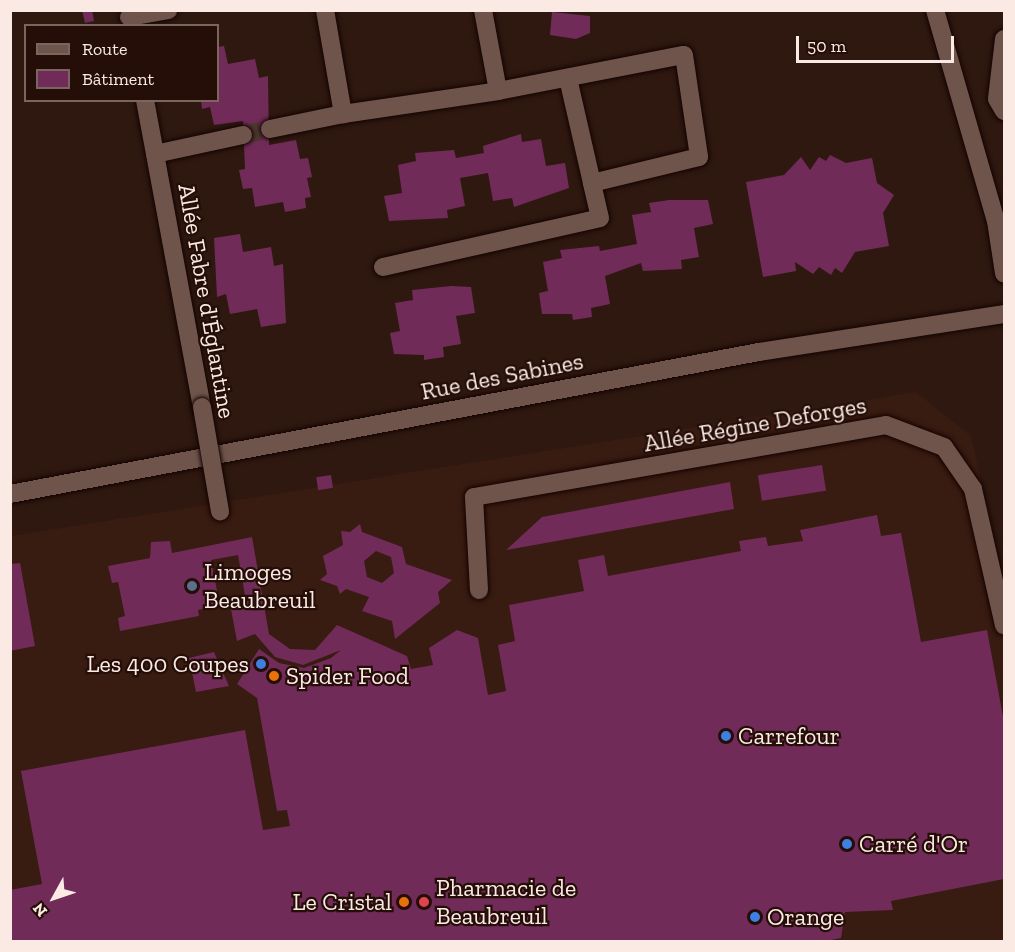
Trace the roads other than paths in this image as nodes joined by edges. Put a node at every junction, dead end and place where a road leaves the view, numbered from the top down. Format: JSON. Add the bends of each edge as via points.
{"nodes":[{"id":1,"x":168,"y":10,"type":"edge"},
{"id":2,"x":325,"y":10,"type":"edge"},
{"id":3,"x":483,"y":10,"type":"edge"},
{"id":4,"x":935,"y":11,"type":"edge"},
{"id":5,"x":129,"y":18,"type":"edge"},
{"id":6,"x":1005,"y":39,"type":"edge"},
{"id":7,"x":568,"y":78,"type":"junction"},
{"id":8,"x":498,"y":91,"type":"junction"},
{"id":9,"x":145,"y":102,"type":"edge"},
{"id":10,"x":1005,"y":111,"type":"edge"},
{"id":11,"x":344,"y":114,"type":"junction"},
{"id":12,"x":270,"y":129,"type":"tunnel mouth"},
{"id":13,"x":243,"y":135,"type":"tunnel mouth"},
{"id":14,"x":155,"y":154,"type":"junction"},
{"id":15,"x":592,"y":183,"type":"junction"},
{"id":16,"x":383,"y":267,"type":"dead end"},
{"id":17,"x":1005,"y":273,"type":"edge"},
{"id":18,"x":1005,"y":314,"type":"edge"},
{"id":19,"x":10,"y":494,"type":"edge"},
{"id":20,"x":220,"y":511,"type":"dead end"},
{"id":21,"x":479,"y":590,"type":"dead end"},
{"id":22,"x":1005,"y":626,"type":"edge"}],
"edges":[{"from":1,"to":5,"type":"street"},
{"from":2,"to":11,"type":"street"},
{"from":3,"to":8,"type":"street"},
{"from":4,"to":17,"type":"street","via":[[996,221]]},
{"from":6,"to":10,"type":"street","via":[[997,99]]},
{"from":7,"to":8,"type":"street"},
{"from":7,"to":15,"type":"street"},
{"from":7,"to":15,"type":"street","via":[[684,55],[699,157]]},
{"from":8,"to":11,"type":"street"},
{"from":9,"to":14,"type":"street","name":"Allée Fabre d'Églantine"},
{"from":11,"to":12,"type":"street"},
{"from":13,"to":14,"type":"street"},
{"from":14,"to":20,"type":"street","name":"Allée Fabre d'Églantine","bridge":true},
{"from":15,"to":16,"type":"street","via":[[600,218]]},
{"from":18,"to":19,"type":"street","name":"Rue des Sabines","via":[[759,352]]},
{"from":21,"to":22,"type":"street","name":"Allée Régine Deforges","via":[[474,497],[886,425],[944,447],[973,489]]}]}
